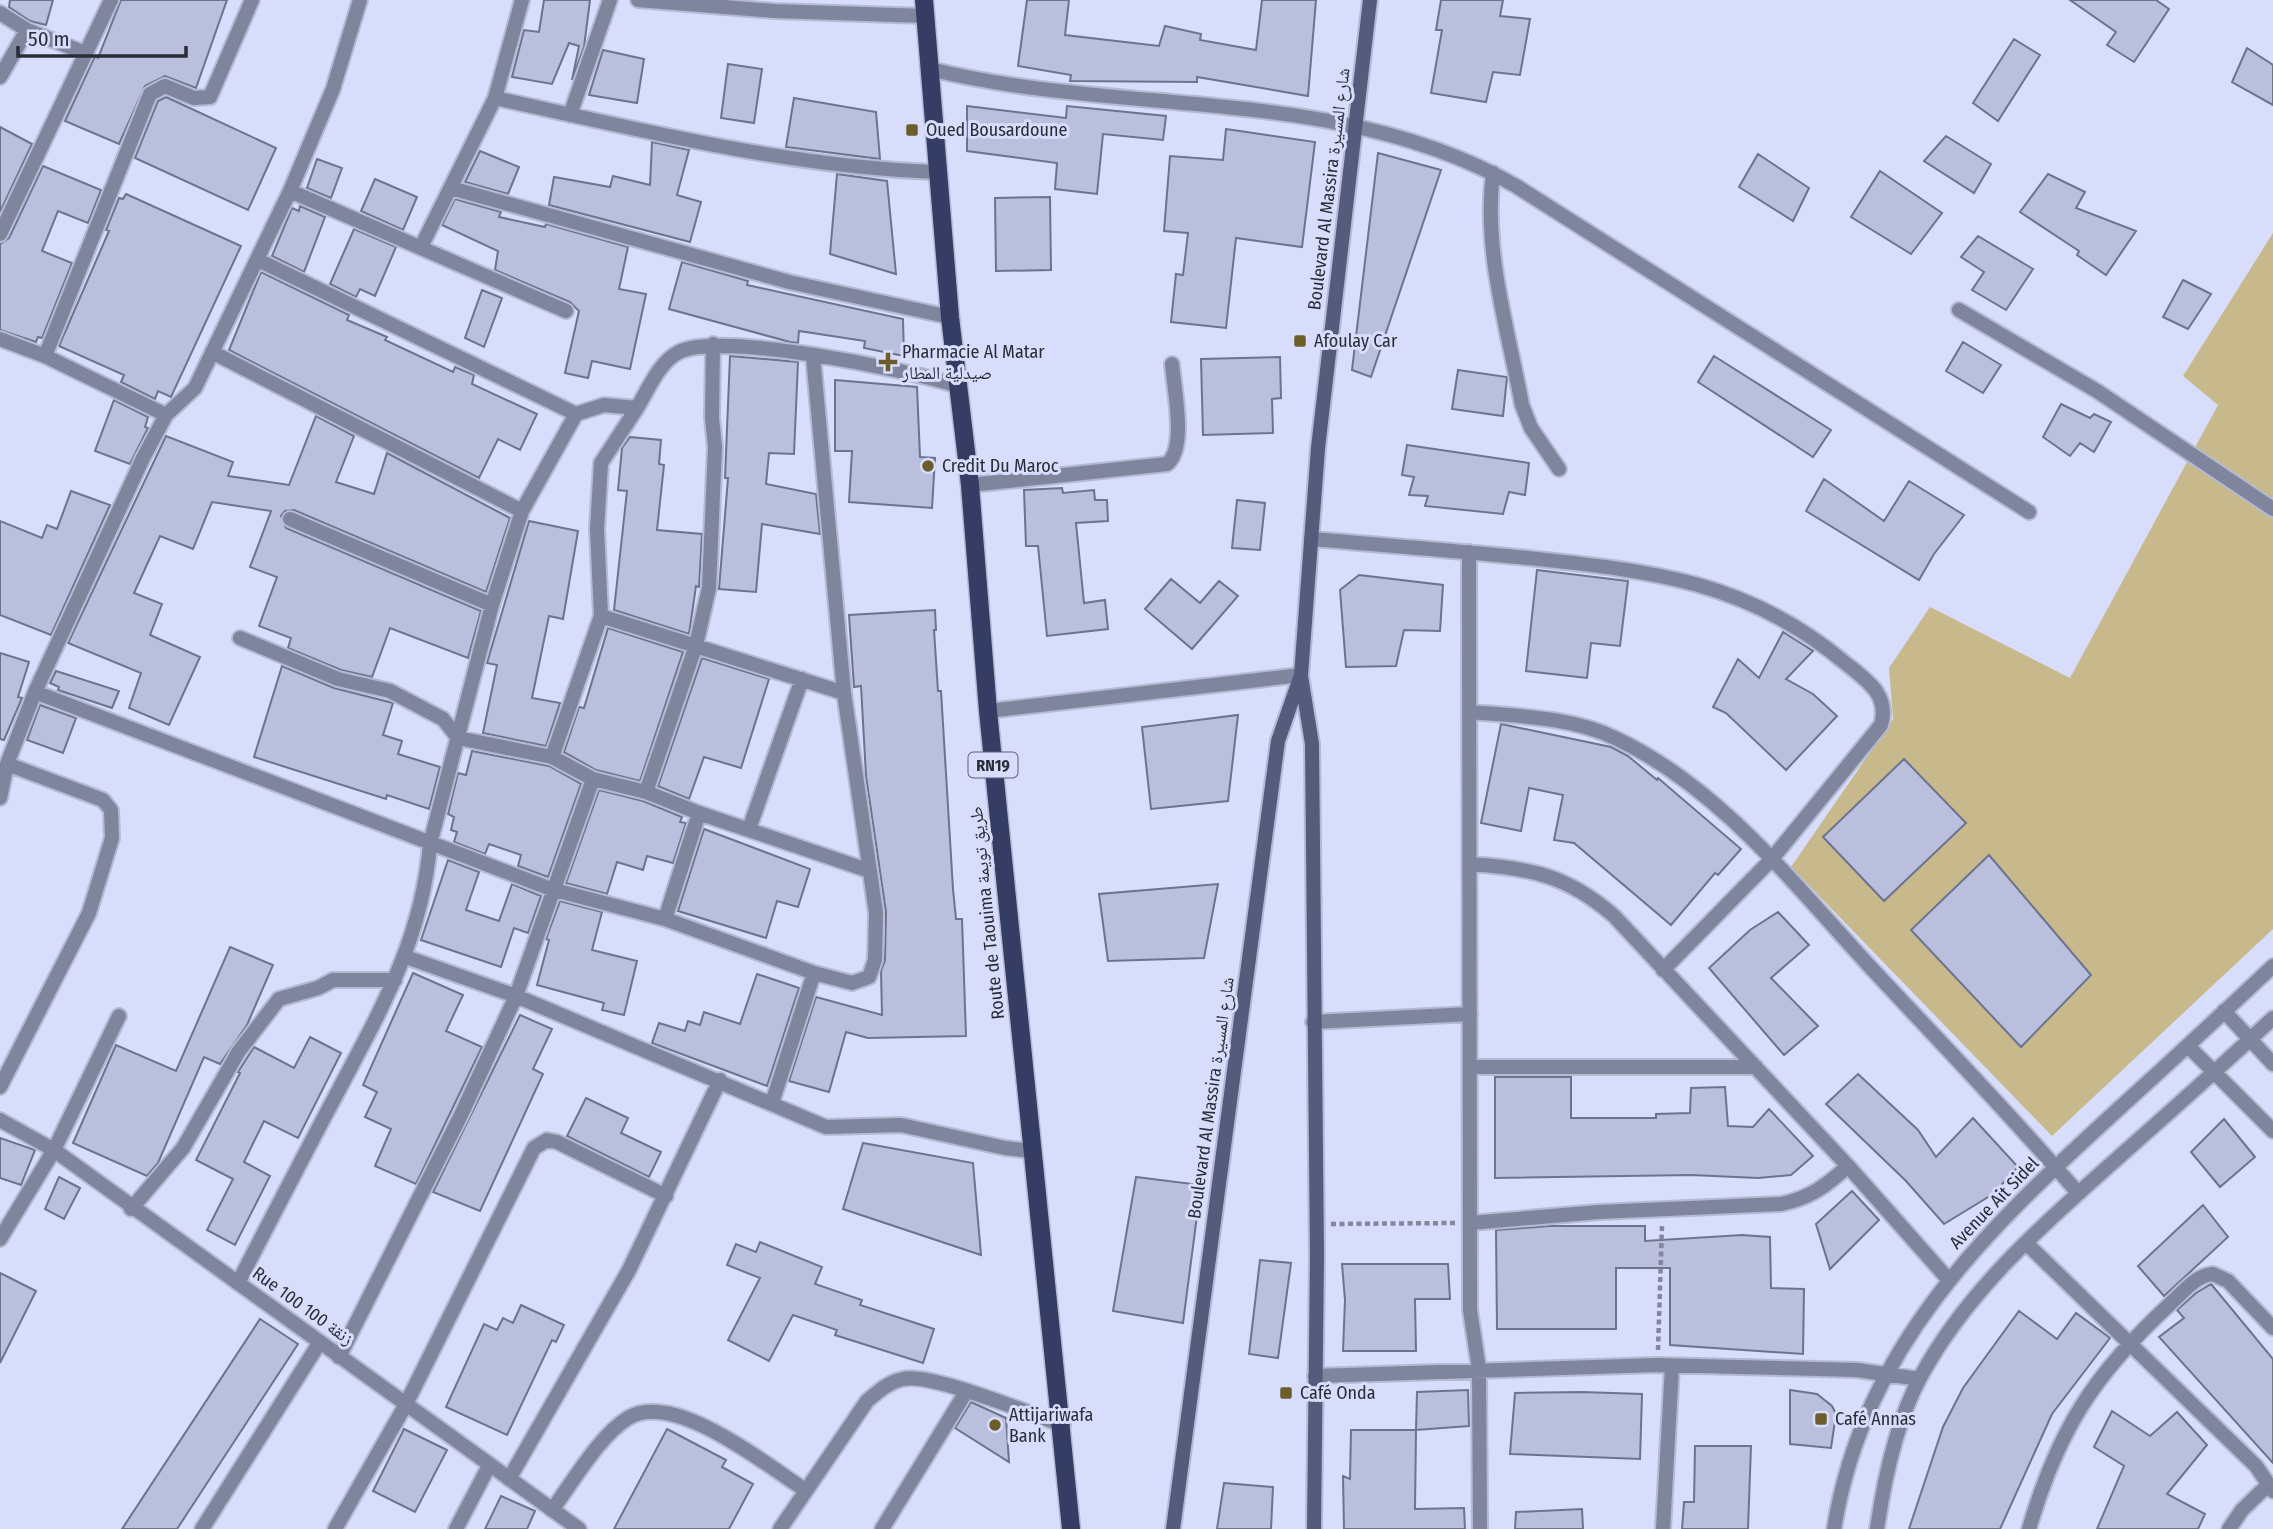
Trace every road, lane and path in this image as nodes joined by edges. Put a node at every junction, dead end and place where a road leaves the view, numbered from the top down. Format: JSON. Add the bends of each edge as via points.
{"nodes":[{"id":1,"x":111,"y":0,"type":"edge"},
{"id":2,"x":252,"y":0,"type":"edge"},
{"id":3,"x":360,"y":0,"type":"edge"},
{"id":4,"x":522,"y":0,"type":"edge"},
{"id":5,"x":610,"y":0,"type":"edge"},
{"id":6,"x":638,"y":0,"type":"edge"},
{"id":7,"x":1370,"y":0,"type":"edge"},
{"id":8,"x":925,"y":8,"type":"edge"},
{"id":9,"x":0,"y":13,"type":"edge"},
{"id":10,"x":27,"y":30,"type":"junction"},
{"id":11,"x":85,"y":53,"type":"junction"},
{"id":12,"x":930,"y":69,"type":"junction"},
{"id":13,"x":0,"y":77,"type":"edge"},
{"id":14,"x":495,"y":98,"type":"junction"},
{"id":15,"x":570,"y":115,"type":"junction"},
{"id":16,"x":1357,"y":126,"type":"junction"},
{"id":17,"x":937,"y":172,"type":"junction"},
{"id":18,"x":1493,"y":173,"type":"junction"},
{"id":19,"x":451,"y":188,"type":"junction"},
{"id":20,"x":290,"y":191,"type":"junction"},
{"id":21,"x":2,"y":225,"type":"edge"},
{"id":22,"x":421,"y":247,"type":"junction"},
{"id":23,"x":258,"y":260,"type":"junction"},
{"id":24,"x":1959,"y":310,"type":"dead end"},
{"id":25,"x":566,"y":311,"type":"dead end"},
{"id":26,"x":950,"y":317,"type":"junction"},
{"id":27,"x":0,"y":339,"type":"edge"},
{"id":28,"x":713,"y":344,"type":"junction"},
{"id":29,"x":212,"y":352,"type":"junction"},
{"id":30,"x":45,"y":356,"type":"junction"},
{"id":31,"x":813,"y":356,"type":"junction"},
{"id":32,"x":1172,"y":364,"type":"dead end"},
{"id":33,"x":958,"y":386,"type":"junction"},
{"id":34,"x":637,"y":408,"type":"junction"},
{"id":35,"x":576,"y":414,"type":"junction"},
{"id":36,"x":166,"y":415,"type":"junction"},
{"id":37,"x":1559,"y":469,"type":"dead end"},
{"id":38,"x":970,"y":485,"type":"junction"},
{"id":39,"x":2273,"y":509,"type":"edge"},
{"id":40,"x":522,"y":511,"type":"junction"},
{"id":41,"x":2029,"y":512,"type":"dead end"},
{"id":42,"x":290,"y":519,"type":"dead end"},
{"id":43,"x":1311,"y":539,"type":"junction"},
{"id":44,"x":1469,"y":552,"type":"junction"},
{"id":45,"x":492,"y":605,"type":"junction"},
{"id":46,"x":601,"y":616,"type":"junction"},
{"id":47,"x":240,"y":638,"type":"dead end"},
{"id":48,"x":696,"y":645,"type":"junction"},
{"id":49,"x":1301,"y":675,"type":"junction"},
{"id":50,"x":802,"y":679,"type":"junction"},
{"id":51,"x":35,"y":692,"type":"junction"},
{"id":52,"x":844,"y":693,"type":"junction"},
{"id":53,"x":988,"y":711,"type":"junction"},
{"id":54,"x":1469,"y":712,"type":"junction"},
{"id":55,"x":458,"y":738,"type":"junction"},
{"id":56,"x":552,"y":757,"type":"junction"},
{"id":57,"x":7,"y":764,"type":"junction"},
{"id":58,"x":593,"y":779,"type":"junction"},
{"id":59,"x":646,"y":792,"type":"junction"},
{"id":60,"x":0,"y":798,"type":"edge"},
{"id":61,"x":699,"y":813,"type":"junction"},
{"id":62,"x":749,"y":829,"type":"junction"},
{"id":63,"x":430,"y":844,"type":"junction"},
{"id":64,"x":1771,"y":860,"type":"junction"},
{"id":65,"x":1470,"y":864,"type":"junction"},
{"id":66,"x":870,"y":871,"type":"junction"},
{"id":67,"x":551,"y":889,"type":"junction"},
{"id":68,"x":665,"y":919,"type":"junction"},
{"id":69,"x":406,"y":957,"type":"junction"},
{"id":70,"x":2273,"y":966,"type":"edge"},
{"id":71,"x":1663,"y":970,"type":"junction"},
{"id":72,"x":814,"y":973,"type":"junction"},
{"id":73,"x":395,"y":980,"type":"junction"},
{"id":74,"x":516,"y":996,"type":"junction"},
{"id":75,"x":2224,"y":1011,"type":"junction"},
{"id":76,"x":1470,"y":1014,"type":"junction"},
{"id":77,"x":119,"y":1016,"type":"dead end"},
{"id":78,"x":2273,"y":1018,"type":"edge"},
{"id":79,"x":1313,"y":1022,"type":"junction"},
{"id":80,"x":2250,"y":1040,"type":"junction"},
{"id":81,"x":2188,"y":1046,"type":"junction"},
{"id":82,"x":2273,"y":1064,"type":"edge"},
{"id":83,"x":1756,"y":1067,"type":"junction"},
{"id":84,"x":1470,"y":1068,"type":"junction"},
{"id":85,"x":2216,"y":1071,"type":"junction"},
{"id":86,"x":720,"y":1080,"type":"junction"},
{"id":87,"x":0,"y":1087,"type":"edge"},
{"id":88,"x":772,"y":1103,"type":"junction"},
{"id":89,"x":0,"y":1120,"type":"edge"},
{"id":90,"x":2273,"y":1131,"type":"edge"},
{"id":91,"x":54,"y":1150,"type":"junction"},
{"id":92,"x":1032,"y":1151,"type":"junction"},
{"id":93,"x":1848,"y":1166,"type":"junction"},
{"id":94,"x":2056,"y":1167,"type":"junction"},
{"id":95,"x":2078,"y":1193,"type":"junction"},
{"id":96,"x":666,"y":1196,"type":"junction"},
{"id":97,"x":131,"y":1209,"type":"junction"},
{"id":98,"x":1662,"y":1211,"type":"junction"},
{"id":99,"x":1470,"y":1223,"type":"junction"},
{"id":100,"x":1316,"y":1224,"type":"junction"},
{"id":101,"x":0,"y":1239,"type":"edge"},
{"id":102,"x":2026,"y":1243,"type":"junction"},
{"id":103,"x":1948,"y":1279,"type":"junction"},
{"id":104,"x":238,"y":1283,"type":"junction"},
{"id":105,"x":2273,"y":1328,"type":"edge"},
{"id":106,"x":320,"y":1342,"type":"junction"},
{"id":107,"x":2129,"y":1342,"type":"junction"},
{"id":108,"x":340,"y":1357,"type":"junction"},
{"id":109,"x":1665,"y":1366,"type":"junction"},
{"id":110,"x":1479,"y":1369,"type":"junction"},
{"id":111,"x":1886,"y":1373,"type":"junction"},
{"id":112,"x":1315,"y":1376,"type":"junction"},
{"id":113,"x":1919,"y":1380,"type":"junction"},
{"id":114,"x":966,"y":1392,"type":"junction"},
{"id":115,"x":405,"y":1406,"type":"junction"},
{"id":116,"x":1063,"y":1425,"type":"junction"},
{"id":117,"x":489,"y":1466,"type":"junction"},
{"id":118,"x":509,"y":1479,"type":"junction"},
{"id":119,"x":2271,"y":1487,"type":"edge"},
{"id":120,"x":805,"y":1490,"type":"junction"},
{"id":121,"x":552,"y":1510,"type":"junction"},
{"id":122,"x":570,"y":1526,"type":"edge"},
{"id":123,"x":202,"y":1529,"type":"edge"},
{"id":124,"x":335,"y":1529,"type":"edge"},
{"id":125,"x":456,"y":1529,"type":"edge"},
{"id":126,"x":780,"y":1529,"type":"edge"},
{"id":127,"x":882,"y":1529,"type":"edge"},
{"id":128,"x":1071,"y":1529,"type":"edge"},
{"id":129,"x":1173,"y":1529,"type":"edge"},
{"id":130,"x":1314,"y":1529,"type":"edge"},
{"id":131,"x":1480,"y":1529,"type":"edge"},
{"id":132,"x":1663,"y":1529,"type":"edge"},
{"id":133,"x":1834,"y":1529,"type":"edge"},
{"id":134,"x":1877,"y":1529,"type":"edge"},
{"id":135,"x":2029,"y":1529,"type":"edge"},
{"id":136,"x":2229,"y":1529,"type":"edge"}],
"edges":[{"from":1,"to":11,"type":"street"},
{"from":2,"to":30,"type":"street","via":[[210,97],[194,98],[165,86],[150,94]]},
{"from":3,"to":20,"type":"street","via":[[333,89]]},
{"from":4,"to":14,"type":"street"},
{"from":5,"to":15,"type":"street"},
{"from":6,"to":8,"type":"street","via":[[774,11]]},
{"from":7,"to":16,"type":"main road","name":"Boulevard Al Massira شارع المسيرة"},
{"from":8,"to":12,"type":"main road","name":"Route de Taouima طريق تويمة","number":"RN19"},
{"from":9,"to":10,"type":"street"},
{"from":10,"to":11,"type":"street"},
{"from":10,"to":13,"type":"street"},
{"from":11,"to":21,"type":"street"},
{"from":12,"to":16,"type":"street"},
{"from":12,"to":17,"type":"main road","name":"Route de Taouima طريق تويمة","number":"RN19"},
{"from":14,"to":15,"type":"street"},
{"from":14,"to":19,"type":"street"},
{"from":15,"to":17,"type":"street","via":[[869,170]]},
{"from":16,"to":18,"type":"street","via":[[1431,146]]},
{"from":16,"to":43,"type":"main road","name":"Boulevard Al Massira شارع المسيرة"},
{"from":17,"to":26,"type":"main road","name":"Route de Taouima طريق تويمة","number":"RN19"},
{"from":18,"to":37,"type":"street","via":[[1492,245],[1522,405],[1543,449]]},
{"from":18,"to":41,"type":"street"},
{"from":19,"to":22,"type":"street"},
{"from":19,"to":26,"type":"street","via":[[789,282]]},
{"from":20,"to":22,"type":"street"},
{"from":20,"to":23,"type":"street"},
{"from":22,"to":25,"type":"street"},
{"from":23,"to":29,"type":"street"},
{"from":23,"to":35,"type":"street"},
{"from":24,"to":39,"type":"street","via":[[2097,391]]},
{"from":26,"to":33,"type":"main road","name":"Route de Taouima طريق تويمة","number":"RN19"},
{"from":27,"to":30,"type":"street"},
{"from":28,"to":31,"type":"street"},
{"from":28,"to":34,"type":"street","via":[[680,352],[666,363]]},
{"from":28,"to":48,"type":"street","via":[[715,447],[709,588]]},
{"from":29,"to":36,"type":"street","via":[[195,388]]},
{"from":29,"to":40,"type":"street"},
{"from":30,"to":36,"type":"street"},
{"from":31,"to":33,"type":"street","via":[[923,375]]},
{"from":31,"to":52,"type":"street"},
{"from":32,"to":38,"type":"street","via":[[1178,443],[1167,464]]},
{"from":33,"to":38,"type":"main road","name":"Route de Taouima طريق تويمة","number":"RN19"},
{"from":34,"to":35,"type":"street","via":[[604,405]]},
{"from":34,"to":46,"type":"street","via":[[601,463],[597,529]]},
{"from":35,"to":40,"type":"street"},
{"from":36,"to":51,"type":"street"},
{"from":38,"to":53,"type":"main road","name":"Route de Taouima طريق تويمة","number":"RN19"},
{"from":40,"to":45,"type":"street"},
{"from":42,"to":45,"type":"street"},
{"from":43,"to":44,"type":"street"},
{"from":43,"to":49,"type":"main road","name":"Boulevard Al Massira شارع المسيرة"},
{"from":44,"to":54,"type":"street"},
{"from":44,"to":64,"type":"street","via":[[1669,575],[1720,590],[1799,626],[1876,688],[1883,706],[1881,725]]},
{"from":45,"to":55,"type":"street"},
{"from":46,"to":48,"type":"street"},
{"from":46,"to":56,"type":"street"},
{"from":47,"to":55,"type":"street","via":[[338,679],[390,691],[443,719]]},
{"from":48,"to":50,"type":"street"},
{"from":48,"to":59,"type":"street"},
{"from":49,"to":53,"type":"street"},
{"from":49,"to":79,"type":"main road","name":"Boulevard Al Massira شارع المسيرة","via":[[1312,744]]},
{"from":49,"to":129,"type":"main road","name":"Boulevard Al Massira شارع المسيرة","via":[[1278,741]]},
{"from":50,"to":52,"type":"street"},
{"from":50,"to":62,"type":"street"},
{"from":51,"to":57,"type":"street"},
{"from":51,"to":63,"type":"street"},
{"from":52,"to":66,"type":"street"},
{"from":53,"to":92,"type":"main road","name":"Route de Taouima طريق تويمة","number":"RN19"},
{"from":54,"to":64,"type":"street","via":[[1558,721],[1613,737],[1668,767]]},
{"from":54,"to":65,"type":"street"},
{"from":55,"to":56,"type":"street"},
{"from":55,"to":63,"type":"street"},
{"from":56,"to":58,"type":"street"},
{"from":57,"to":60,"type":"street"},
{"from":57,"to":87,"type":"street","via":[[103,800],[113,822],[89,913]]},
{"from":58,"to":59,"type":"street"},
{"from":58,"to":67,"type":"street"},
{"from":59,"to":61,"type":"street"},
{"from":61,"to":62,"type":"street"},
{"from":61,"to":68,"type":"street"},
{"from":62,"to":66,"type":"street"},
{"from":63,"to":67,"type":"street"},
{"from":63,"to":69,"type":"street"},
{"from":64,"to":71,"type":"street"},
{"from":64,"to":94,"type":"street"},
{"from":65,"to":71,"type":"street","via":[[1518,867],[1556,877],[1588,894]]},
{"from":65,"to":76,"type":"street"},
{"from":66,"to":72,"type":"street","via":[[877,936],[870,978],[852,983]]},
{"from":67,"to":68,"type":"street"},
{"from":67,"to":74,"type":"street"},
{"from":68,"to":72,"type":"street"},
{"from":69,"to":73,"type":"street"},
{"from":69,"to":74,"type":"street"},
{"from":70,"to":75,"type":"street","name":"Avenue Ait Sidel"},
{"from":71,"to":83,"type":"street"},
{"from":72,"to":88,"type":"street"},
{"from":73,"to":97,"type":"street","via":[[333,980],[279,999],[239,1051],[183,1148]]},
{"from":73,"to":104,"type":"street"},
{"from":74,"to":86,"type":"street"},
{"from":74,"to":108,"type":"street"},
{"from":75,"to":80,"type":"street"},
{"from":75,"to":81,"type":"street","name":"Avenue Ait Sidel"},
{"from":76,"to":79,"type":"street"},
{"from":76,"to":84,"type":"street"},
{"from":77,"to":91,"type":"street"},
{"from":78,"to":80,"type":"street"},
{"from":79,"to":100,"type":"main road","name":"Boulevard Al Massira شارع المسيرة"},
{"from":80,"to":82,"type":"street"},
{"from":80,"to":85,"type":"street"},
{"from":81,"to":85,"type":"street"},
{"from":81,"to":94,"type":"street","name":"Avenue Ait Sidel"},
{"from":83,"to":84,"type":"street"},
{"from":83,"to":93,"type":"street"},
{"from":84,"to":99,"type":"street"},
{"from":85,"to":90,"type":"street"},
{"from":85,"to":95,"type":"street"},
{"from":86,"to":88,"type":"street"},
{"from":86,"to":96,"type":"street"},
{"from":88,"to":92,"type":"street","via":[[826,1127],[901,1125]]},
{"from":89,"to":91,"type":"street","name":"Rue 100 زنقة 100"},
{"from":91,"to":97,"type":"street","name":"Rue 100 زنقة 100"},
{"from":91,"to":101,"type":"street"},
{"from":92,"to":116,"type":"main road","name":"Route de Taouima طريق تويمة","number":"RN19"},
{"from":93,"to":98,"type":"street","via":[[1805,1199]]},
{"from":93,"to":103,"type":"street"},
{"from":94,"to":95,"type":"street"},
{"from":94,"to":103,"type":"street","name":"Avenue Ait Sidel"},
{"from":95,"to":102,"type":"street"},
{"from":96,"to":115,"type":"street","via":[[569,1147],[547,1140],[539,1143]]},
{"from":96,"to":118,"type":"street","via":[[624,1279]]},
{"from":97,"to":104,"type":"street","name":"Rue 100 زنقة 100"},
{"from":98,"to":99,"type":"street"},
{"from":98,"to":109,"type":"path"},
{"from":99,"to":100,"type":"path"},
{"from":99,"to":110,"type":"street","via":[[1470,1310]]},
{"from":100,"to":112,"type":"main road","name":"Boulevard Al Massira شارع المسيرة"},
{"from":102,"to":107,"type":"street"},
{"from":102,"to":113,"type":"street","via":[[1940,1342]]},
{"from":103,"to":111,"type":"street","name":"Avenue Ait Sidel"},
{"from":104,"to":106,"type":"street","name":"Rue 100 زنقة 100"},
{"from":105,"to":107,"type":"street","via":[[2228,1281],[2213,1273],[2205,1274]]},
{"from":106,"to":108,"type":"street","name":"Rue 100 زنقة 100"},
{"from":106,"to":123,"type":"street"},
{"from":107,"to":119,"type":"street","via":[[2256,1466]]},
{"from":107,"to":135,"type":"street","via":[[2071,1420]]},
{"from":108,"to":115,"type":"street","name":"Rue 100 زنقة 100"},
{"from":109,"to":110,"type":"street"},
{"from":109,"to":111,"type":"street"},
{"from":109,"to":132,"type":"street"},
{"from":110,"to":112,"type":"street"},
{"from":110,"to":131,"type":"street"},
{"from":111,"to":113,"type":"street"},
{"from":111,"to":133,"type":"street","name":"Avenue Ait Sidel","via":[[1859,1432]]},
{"from":112,"to":130,"type":"main road","name":"Boulevard Al Massira شارع المسيرة"},
{"from":113,"to":134,"type":"street","via":[[1891,1461]]},
{"from":114,"to":116,"type":"street"},
{"from":114,"to":120,"type":"street","via":[[921,1377],[884,1387],[867,1401]]},
{"from":114,"to":127,"type":"street"},
{"from":115,"to":117,"type":"street","name":"Rue 100 زنقة 100"},
{"from":115,"to":124,"type":"street"},
{"from":116,"to":128,"type":"main road","name":"Route de Taouima طريق تويمة","number":"RN19"},
{"from":117,"to":118,"type":"street","name":"Rue 100 زنقة 100"},
{"from":117,"to":125,"type":"street"},
{"from":118,"to":121,"type":"street","name":"Rue 100 زنقة 100"},
{"from":119,"to":136,"type":"street","via":[[2242,1510]]},
{"from":120,"to":121,"type":"street","via":[[694,1421],[666,1411],[650,1411],[627,1419],[611,1433]]},
{"from":120,"to":126,"type":"street"},
{"from":121,"to":122,"type":"street","name":"Rue 100 زنقة 100"}]}
